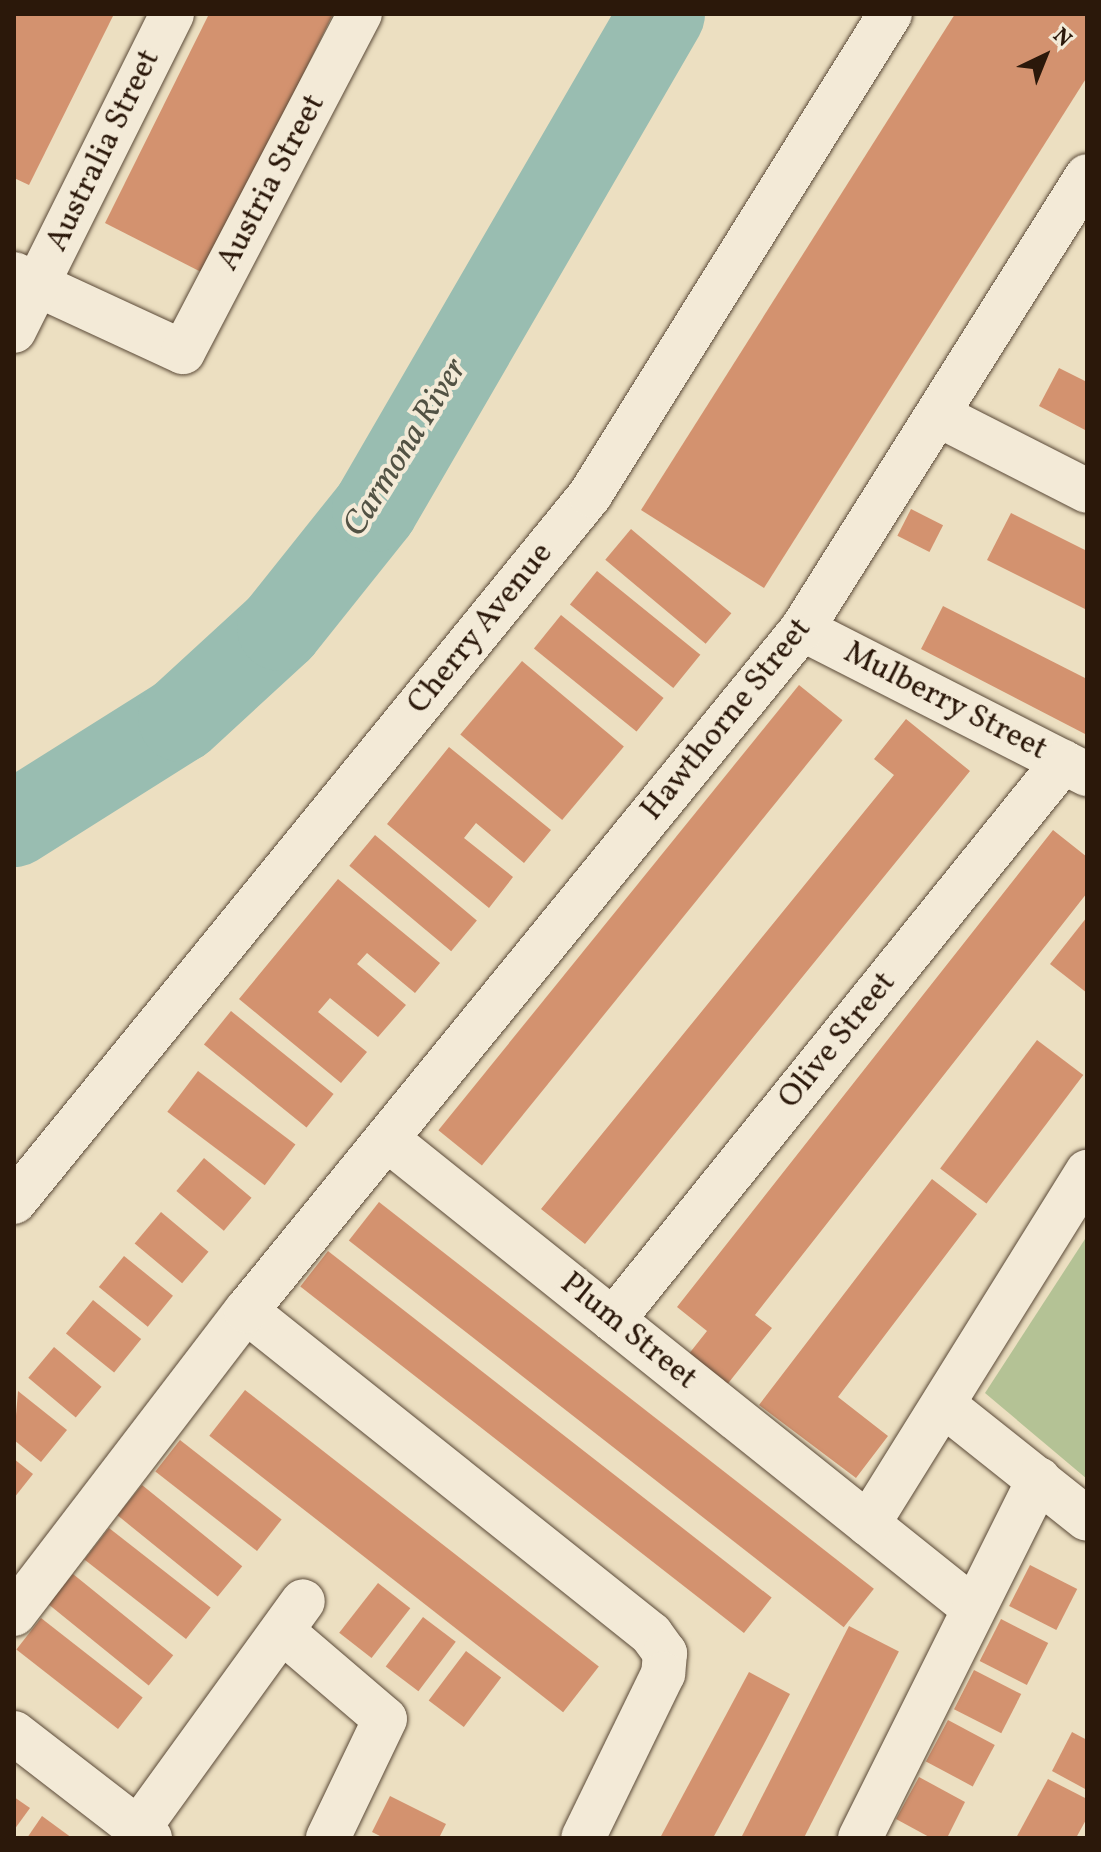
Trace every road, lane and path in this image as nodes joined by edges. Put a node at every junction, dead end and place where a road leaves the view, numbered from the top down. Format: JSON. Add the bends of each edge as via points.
{"nodes":[{"id":1,"x":172,"y":14,"type":"edge"},
{"id":2,"x":360,"y":14,"type":"edge"},
{"id":3,"x":890,"y":14,"type":"edge"},
{"id":4,"x":1082,"y":194,"type":"edge"},
{"id":5,"x":25,"y":280,"type":"edge"},
{"id":6,"x":14,"y":331,"type":"edge"},
{"id":7,"x":940,"y":416,"type":"junction"},
{"id":8,"x":1087,"y":491,"type":"edge"},
{"id":9,"x":802,"y":629,"type":"junction"},
{"id":10,"x":1075,"y":768,"type":"edge"},
{"id":11,"x":388,"y":1140,"type":"junction"},
{"id":12,"x":1087,"y":1172,"type":"edge"},
{"id":13,"x":14,"y":1202,"type":"edge"},
{"id":14,"x":246,"y":1311,"type":"junction"},
{"id":15,"x":613,"y":1320,"type":"junction"},
{"id":16,"x":945,"y":1406,"type":"junction"},
{"id":17,"x":1039,"y":1479,"type":"junction"},
{"id":18,"x":1087,"y":1519,"type":"edge"},
{"id":19,"x":868,"y":1524,"type":"junction"},
{"id":20,"x":972,"y":1607,"type":"junction"},
{"id":21,"x":14,"y":1614,"type":"edge"},
{"id":22,"x":14,"y":1733,"type":"edge"},
{"id":23,"x":144,"y":1834,"type":"edge"},
{"id":24,"x":328,"y":1838,"type":"edge"},
{"id":25,"x":583,"y":1838,"type":"edge"},
{"id":26,"x":860,"y":1838,"type":"edge"}],
"edges":[{"from":1,"to":5,"type":"street","name":"Australia Street"},
{"from":2,"to":5,"type":"street","name":"Austria Street","via":[[183,352]]},
{"from":3,"to":13,"type":"street","name":"Cherry Avenue","via":[[590,495]]},
{"from":4,"to":7,"type":"street","name":"Hawthorne Street"},
{"from":5,"to":6,"type":"street","name":"Australia Street"},
{"from":7,"to":8,"type":"street"},
{"from":7,"to":9,"type":"street","name":"Hawthorne Street"},
{"from":9,"to":10,"type":"street","name":"Mulberry Street"},
{"from":9,"to":11,"type":"street","name":"Hawthorne Street"},
{"from":10,"to":15,"type":"street","name":"Olive Street"},
{"from":11,"to":14,"type":"street","name":"Hawthorne Street"},
{"from":11,"to":15,"type":"street","name":"Plum Street"},
{"from":12,"to":16,"type":"street"},
{"from":14,"to":21,"type":"street","name":"Hawthorne Street"},
{"from":14,"to":25,"type":"street","via":[[651,1634],[665,1653],[663,1674]]},
{"from":15,"to":19,"type":"street","name":"Plum Street"},
{"from":16,"to":17,"type":"street"},
{"from":16,"to":19,"type":"street"},
{"from":17,"to":18,"type":"street"},
{"from":17,"to":20,"type":"street"},
{"from":19,"to":20,"type":"street","name":"Plum Street"},
{"from":20,"to":26,"type":"street"},
{"from":22,"to":23,"type":"street"},
{"from":23,"to":24,"type":"street","via":[[292,1616],[385,1719]]}]}
